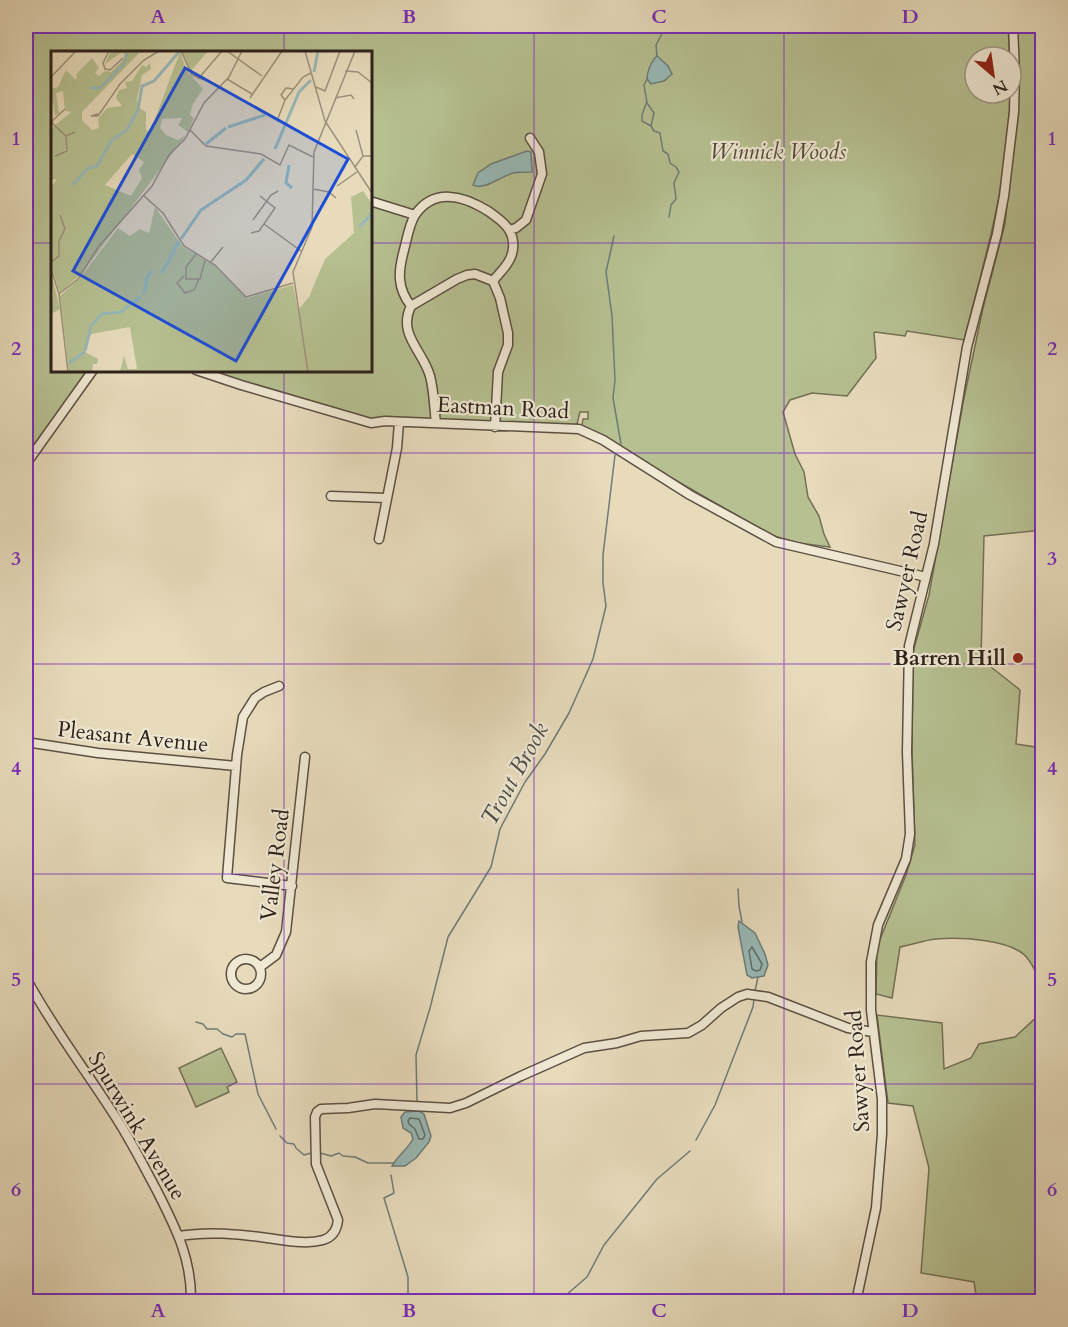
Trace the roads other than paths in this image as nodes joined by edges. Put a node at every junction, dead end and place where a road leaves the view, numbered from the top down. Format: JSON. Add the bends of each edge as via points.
{"nodes":[{"id":1,"x":1013,"y":26,"type":"edge"},
{"id":2,"x":530,"y":138,"type":"dead end"},
{"id":3,"x":372,"y":202,"type":"edge"},
{"id":4,"x":415,"y":216,"type":"junction"},
{"id":5,"x":509,"y":230,"type":"junction"},
{"id":6,"x":493,"y":281,"type":"junction"},
{"id":7,"x":411,"y":306,"type":"junction"},
{"id":8,"x":92,"y":372,"type":"edge"},
{"id":9,"x":202,"y":372,"type":"edge"},
{"id":10,"x":399,"y":422,"type":"junction"},
{"id":11,"x":436,"y":423,"type":"junction"},
{"id":12,"x":495,"y":427,"type":"junction"},
{"id":13,"x":26,"y":464,"type":"edge"},
{"id":14,"x":332,"y":496,"type":"dead end"},
{"id":15,"x":387,"y":498,"type":"junction"},
{"id":16,"x":378,"y":539,"type":"dead end"},
{"id":17,"x":926,"y":577,"type":"junction"},
{"id":18,"x":279,"y":686,"type":"dead end"},
{"id":19,"x":26,"y":742,"type":"edge"},
{"id":20,"x":305,"y":757,"type":"dead end"},
{"id":21,"x":236,"y":766,"type":"junction"},
{"id":22,"x":292,"y":886,"type":"junction"},
{"id":23,"x":260,"y":967,"type":"dead end"},
{"id":24,"x":26,"y":978,"type":"edge"},
{"id":25,"x":873,"y":1032,"type":"junction"},
{"id":26,"x":179,"y":1236,"type":"junction"},
{"id":27,"x":191,"y":1302,"type":"edge"},
{"id":28,"x":856,"y":1302,"type":"edge"}],
"edges":[{"from":1,"to":17,"type":"street","name":"Sawyer Road","via":[[1014,112],[1004,196],[968,347]]},
{"from":2,"to":5,"type":"street","via":[[539,152],[542,174],[525,220]]},
{"from":3,"to":4,"type":"street"},
{"from":4,"to":5,"type":"street","via":[[433,200],[460,197],[501,220]]},
{"from":4,"to":7,"type":"street","via":[[399,270],[399,285]]},
{"from":5,"to":6,"type":"street","via":[[512,255]]},
{"from":6,"to":7,"type":"street","via":[[467,275]]},
{"from":6,"to":12,"type":"street","via":[[508,333],[498,372]]},
{"from":7,"to":11,"type":"street","via":[[406,326],[430,375]]},
{"from":8,"to":13,"type":"street"},
{"from":9,"to":10,"type":"street","name":"Eastman Road","via":[[371,423]]},
{"from":10,"to":11,"type":"street","name":"Eastman Road"},
{"from":10,"to":15,"type":"street"},
{"from":11,"to":12,"type":"street","name":"Eastman Road"},
{"from":12,"to":17,"type":"street","name":"Eastman Road","via":[[579,429],[776,542]]},
{"from":14,"to":15,"type":"street"},
{"from":15,"to":16,"type":"street"},
{"from":17,"to":25,"type":"street","name":"Sawyer Road","via":[[908,653],[908,847],[874,943],[870,975]]},
{"from":18,"to":21,"type":"street","via":[[264,692],[245,712]]},
{"from":19,"to":21,"type":"street","name":"Pleasant Avenue"},
{"from":20,"to":22,"type":"street","name":"Valley Road"},
{"from":21,"to":22,"type":"street","via":[[227,878]]},
{"from":22,"to":23,"type":"street","name":"Valley Road","via":[[286,933],[279,950]]},
{"from":24,"to":26,"type":"street","name":"Spurwink Avenue","via":[[130,1141]]},
{"from":25,"to":26,"type":"street","via":[[848,1028],[747,994],[688,1033],[641,1036],[584,1048],[450,1108],[375,1104],[321,1109],[315,1117],[315,1154],[338,1220],[334,1233],[315,1241],[230,1234]]},
{"from":25,"to":28,"type":"street","name":"Sawyer Road","via":[[882,1100],[879,1174]]},
{"from":26,"to":27,"type":"street","name":"Spurwink Avenue","via":[[188,1264]]}]}
